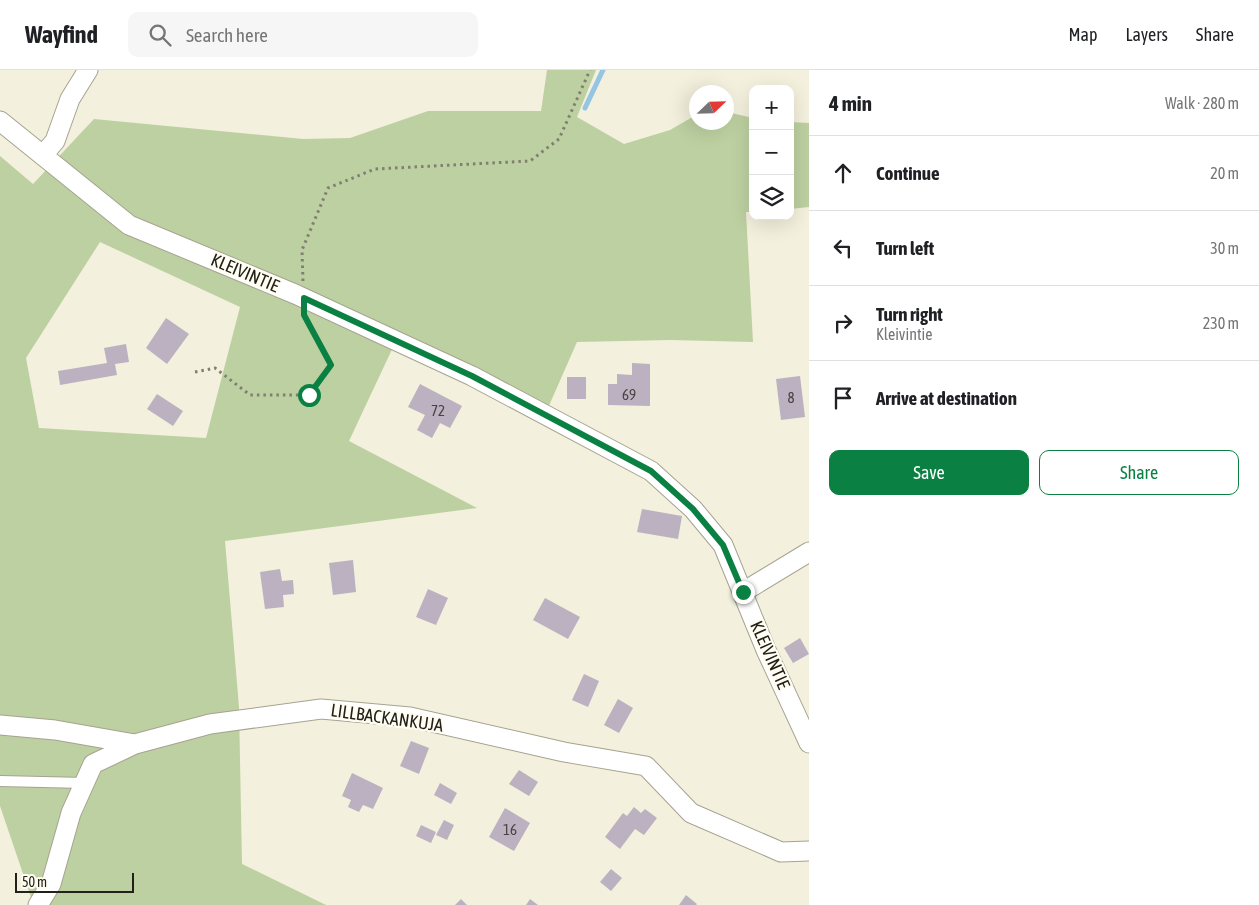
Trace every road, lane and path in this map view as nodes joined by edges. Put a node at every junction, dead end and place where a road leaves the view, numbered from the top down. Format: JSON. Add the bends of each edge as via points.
{"nodes":[{"id":1,"x":88,"y":70,"type":"edge"},
{"id":2,"x":590,"y":70,"type":"edge"},
{"id":3,"x":0,"y":121,"type":"edge"},
{"id":4,"x":43,"y":155,"type":"junction"},
{"id":5,"x":304,"y":298,"type":"junction"},
{"id":6,"x":195,"y":372,"type":"dead end"},
{"id":7,"x":809,"y":552,"type":"edge"},
{"id":8,"x":743,"y":592,"type":"junction"},
{"id":9,"x":0,"y":725,"type":"edge"},
{"id":10,"x":809,"y":743,"type":"edge"},
{"id":11,"x":134,"y":744,"type":"junction"},
{"id":12,"x":0,"y":781,"type":"edge"},
{"id":13,"x":84,"y":784,"type":"junction"},
{"id":14,"x":809,"y":851,"type":"edge"},
{"id":15,"x":38,"y":905,"type":"edge"}],
"edges":[{"from":1,"to":4,"type":"street","via":[[70,99],[55,141]]},
{"from":2,"to":5,"type":"path","via":[[560,139],[530,161],[375,169],[328,188],[302,250]]},
{"from":3,"to":4,"type":"street","name":"KLEIVINTIE"},
{"from":4,"to":5,"type":"street","name":"KLEIVINTIE","via":[[129,226]]},
{"from":5,"to":6,"type":"path","via":[[304,315],[331,365],[309,395],[250,395],[214,368]]},
{"from":5,"to":8,"type":"street","name":"KLEIVINTIE","via":[[472,376],[651,471],[693,509],[723,545]]},
{"from":7,"to":8,"type":"street"},
{"from":8,"to":10,"type":"street","name":"KLEIVINTIE"},
{"from":9,"to":11,"type":"street","via":[[56,730]]},
{"from":11,"to":13,"type":"street","name":"LILLBACKANKUJA","via":[[93,764]]},
{"from":11,"to":14,"type":"street","name":"LILLBACKANKUJA","via":[[210,724],[321,709],[410,717],[564,752],[646,766],[691,813],[781,852]]},
{"from":12,"to":13,"type":"lane"},
{"from":13,"to":15,"type":"street","name":"LILLBACKANKUJA","via":[[71,813],[51,884]]}]}
